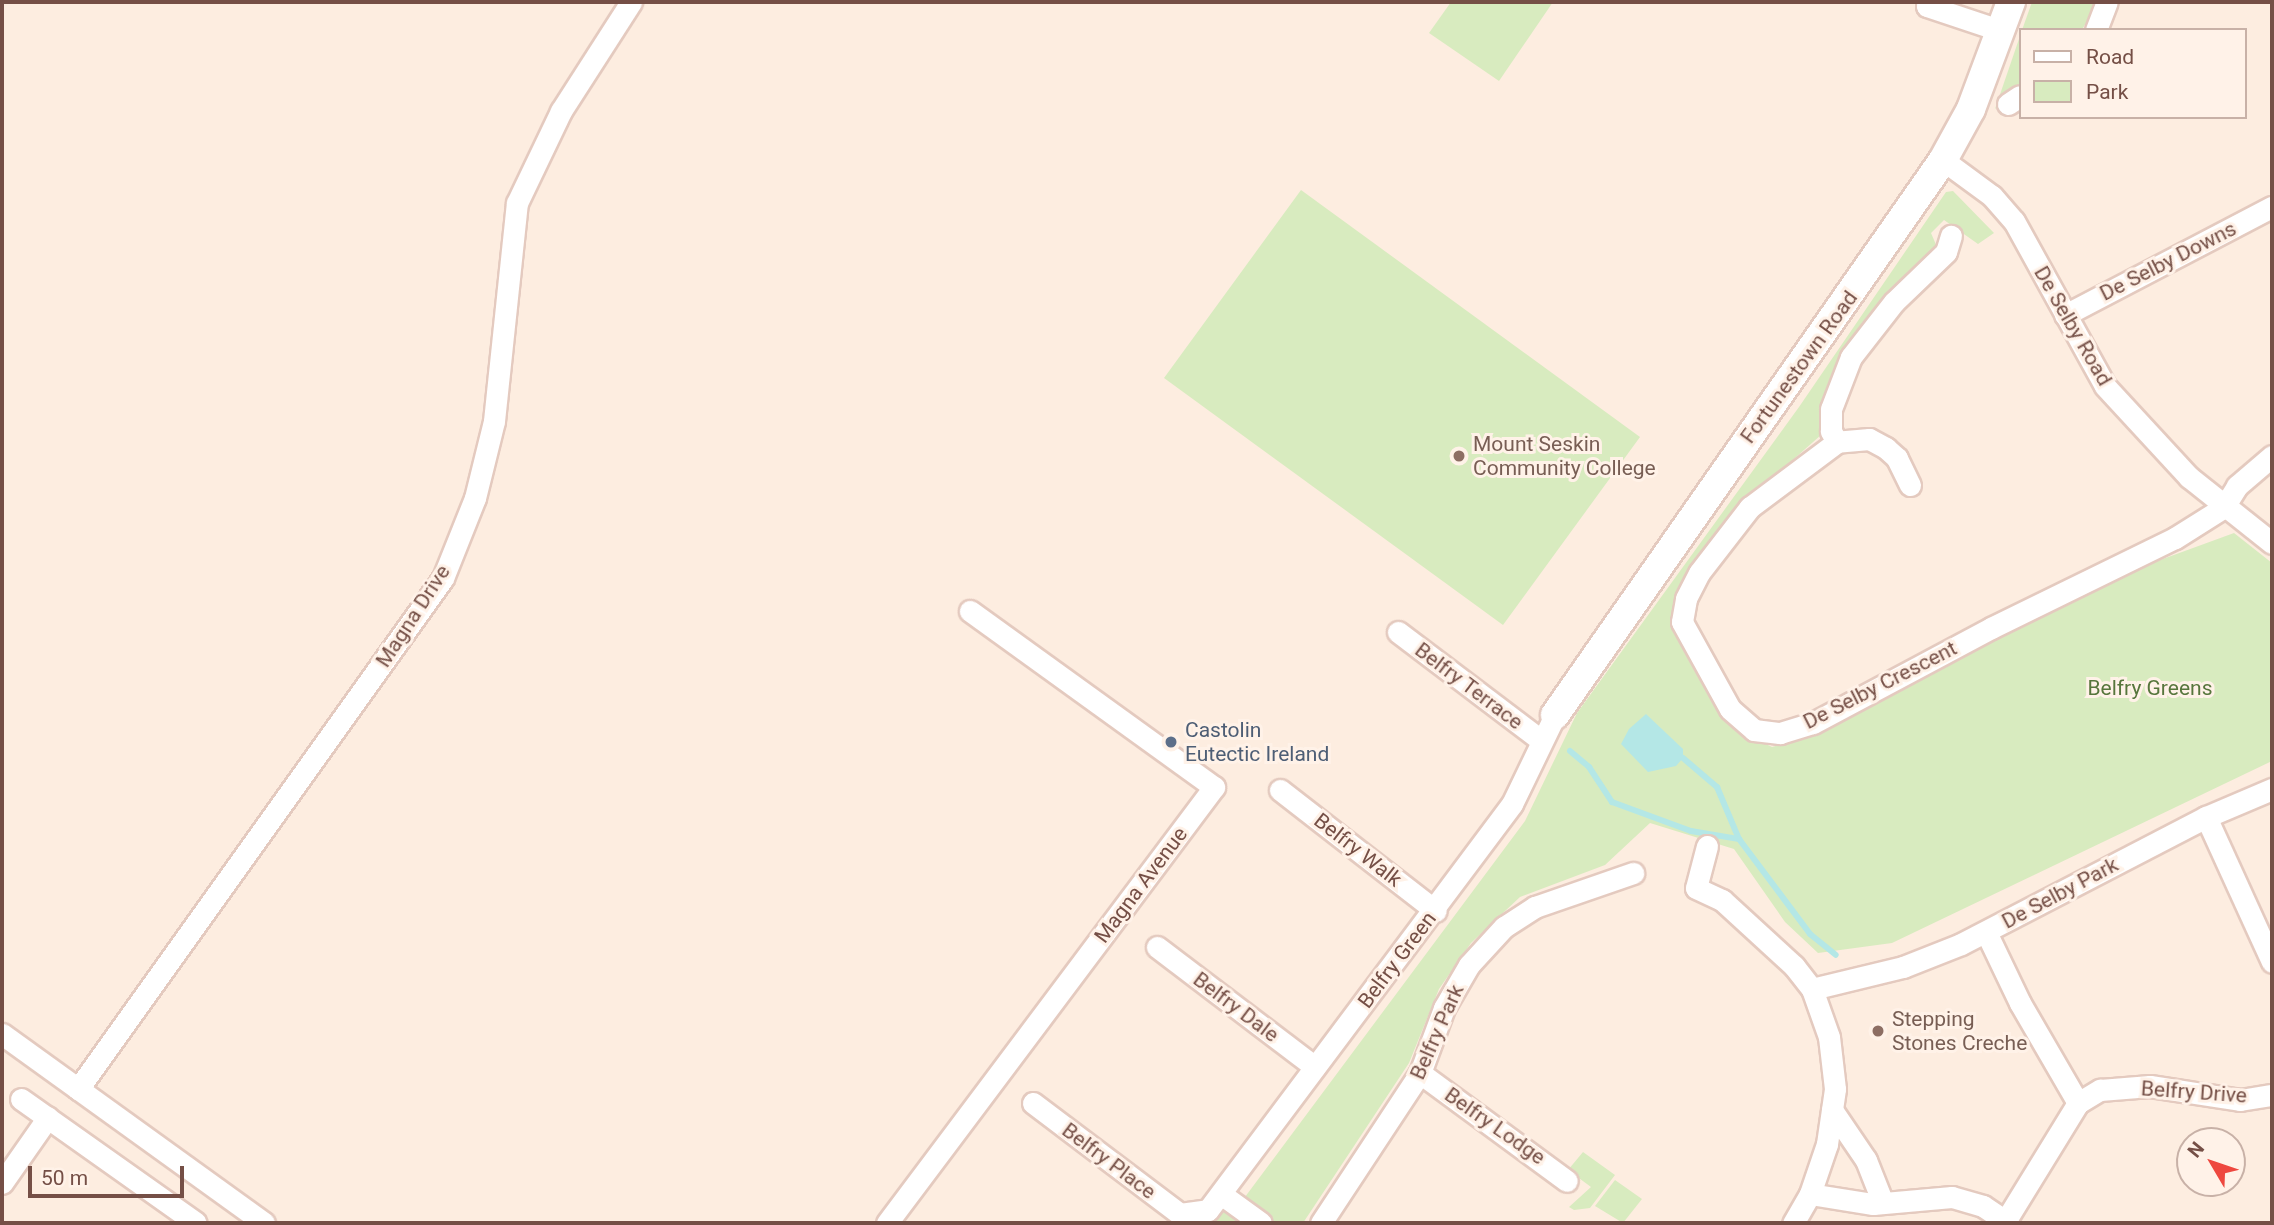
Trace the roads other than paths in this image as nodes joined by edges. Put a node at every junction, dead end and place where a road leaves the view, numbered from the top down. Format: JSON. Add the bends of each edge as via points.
{"nodes":[{"id":1,"x":631,"y":2,"type":"edge"},
{"id":2,"x":2011,"y":2,"type":"edge"},
{"id":3,"x":2107,"y":2,"type":"edge"},
{"id":4,"x":1924,"y":3,"type":"edge"},
{"id":5,"x":2097,"y":28,"type":"edge"},
{"id":6,"x":2002,"y":31,"type":"junction"},
{"id":7,"x":1943,"y":160,"type":"junction"},
{"id":8,"x":2272,"y":208,"type":"edge"},
{"id":9,"x":1951,"y":236,"type":"dead end"},
{"id":10,"x":2065,"y":315,"type":"junction"},
{"id":11,"x":1837,"y":442,"type":"junction"},
{"id":12,"x":2272,"y":456,"type":"edge"},
{"id":13,"x":1910,"y":485,"type":"dead end"},
{"id":14,"x":2224,"y":507,"type":"junction"},
{"id":15,"x":2272,"y":543,"type":"edge"},
{"id":16,"x":970,"y":611,"type":"dead end"},
{"id":17,"x":1398,"y":632,"type":"dead end"},
{"id":18,"x":1555,"y":715,"type":"joint"},
{"id":19,"x":1541,"y":740,"type":"junction"},
{"id":20,"x":2272,"y":789,"type":"edge"},
{"id":21,"x":1280,"y":790,"type":"dead end"},
{"id":22,"x":2206,"y":817,"type":"junction"},
{"id":23,"x":1707,"y":846,"type":"dead end"},
{"id":24,"x":1633,"y":873,"type":"dead end"},
{"id":25,"x":1436,"y":911,"type":"junction"},
{"id":26,"x":1986,"y":932,"type":"junction"},
{"id":27,"x":1157,"y":947,"type":"dead end"},
{"id":28,"x":2272,"y":962,"type":"edge"},
{"id":29,"x":1812,"y":989,"type":"junction"},
{"id":30,"x":2,"y":1034,"type":"edge"},
{"id":31,"x":1315,"y":1067,"type":"junction"},
{"id":32,"x":1420,"y":1073,"type":"junction"},
{"id":33,"x":78,"y":1089,"type":"junction"},
{"id":34,"x":2272,"y":1095,"type":"edge"},
{"id":35,"x":21,"y":1099,"type":"dead end"},
{"id":36,"x":1033,"y":1103,"type":"dead end"},
{"id":37,"x":2078,"y":1103,"type":"junction"},
{"id":38,"x":1832,"y":1110,"type":"junction"},
{"id":39,"x":48,"y":1117,"type":"junction"},
{"id":40,"x":1567,"y":1181,"type":"dead end"},
{"id":41,"x":2,"y":1183,"type":"edge"},
{"id":42,"x":1222,"y":1194,"type":"junction"},
{"id":43,"x":1810,"y":1194,"type":"junction"},
{"id":44,"x":1882,"y":1203,"type":"junction"},
{"id":45,"x":260,"y":1219,"type":"edge"},
{"id":46,"x":2007,"y":1222,"type":"edge"},
{"id":47,"x":196,"y":1223,"type":"edge"},
{"id":48,"x":281,"y":1223,"type":"edge"},
{"id":49,"x":887,"y":1223,"type":"edge"},
{"id":50,"x":1261,"y":1223,"type":"edge"},
{"id":51,"x":1321,"y":1223,"type":"edge"},
{"id":52,"x":1793,"y":1223,"type":"edge"}],
"edges":[{"from":1,"to":33,"type":"street","name":"Magna Drive","via":[[561,111],[517,203],[495,421],[475,498],[443,579]]},
{"from":2,"to":6,"type":"street","name":"Fortunestown Road"},
{"from":3,"to":5,"type":"street"},
{"from":4,"to":6,"type":"street"},
{"from":6,"to":7,"type":"street","name":"Fortunestown Road","via":[[1971,109]]},
{"from":7,"to":10,"type":"street","name":"De Selby Road","via":[[1992,196],[2014,221]]},
{"from":7,"to":18,"type":"street","name":"Fortunestown Road"},
{"from":8,"to":10,"type":"street","name":"De Selby Downs"},
{"from":9,"to":11,"type":"street","via":[[1946,252],[1894,302],[1851,357],[1831,409],[1831,431]]},
{"from":10,"to":14,"type":"street","name":"De Selby Road","via":[[2105,386]]},
{"from":11,"to":13,"type":"street","via":[[1869,439],[1886,448],[1897,458]]},
{"from":11,"to":14,"type":"street","name":"De Selby Crescent","via":[[1750,507],[1699,573],[1686,598],[1682,622],[1730,709],[1754,730],[1780,733],[1813,723],[1991,628],[2175,538]]},
{"from":12,"to":14,"type":"street","via":[[2237,486]]},
{"from":14,"to":15,"type":"street","name":"De Selby Road"},
{"from":16,"to":49,"type":"street","name":"Magna Avenue","via":[[1214,786]]},
{"from":17,"to":19,"type":"street","name":"Belfry Terrace"},
{"from":18,"to":19,"type":"street","name":"Belfry Green"},
{"from":19,"to":25,"type":"street","name":"Belfry Green","via":[[1512,804]]},
{"from":20,"to":22,"type":"street","name":"De Selby Park"},
{"from":21,"to":25,"type":"street","name":"Belfry Walk"},
{"from":22,"to":26,"type":"street","name":"De Selby Park"},
{"from":22,"to":28,"type":"street"},
{"from":23,"to":29,"type":"street","via":[[1696,888],[1722,900],[1768,940]]},
{"from":24,"to":32,"type":"street","name":"Belfry Park","via":[[1535,907],[1504,927],[1469,965],[1450,998]]},
{"from":25,"to":31,"type":"street","name":"Belfry Green"},
{"from":26,"to":29,"type":"street","via":[[1903,967]]},
{"from":26,"to":37,"type":"street","name":"De Selby Park","via":[[2020,1003]]},
{"from":27,"to":31,"type":"street","name":"Belfry Dale"},
{"from":29,"to":38,"type":"street","via":[[1829,1037],[1835,1089]]},
{"from":30,"to":33,"type":"street"},
{"from":31,"to":42,"type":"street","name":"Belfry Green"},
{"from":32,"to":40,"type":"street","name":"Belfry Lodge"},
{"from":32,"to":51,"type":"street","name":"Belfry Park"},
{"from":33,"to":45,"type":"street"},
{"from":34,"to":37,"type":"street","name":"Belfry Drive","via":[[2240,1100],[2150,1086],[2100,1090]]},
{"from":35,"to":39,"type":"street"},
{"from":36,"to":42,"type":"street","name":"Belfry Place","via":[[1180,1214],[1208,1210]]},
{"from":37,"to":46,"type":"street"},
{"from":38,"to":43,"type":"street","via":[[1827,1144]]},
{"from":38,"to":44,"type":"street","via":[[1866,1160]]},
{"from":39,"to":41,"type":"street"},
{"from":39,"to":47,"type":"street"},
{"from":42,"to":50,"type":"street"},
{"from":43,"to":44,"type":"street"},
{"from":43,"to":52,"type":"street"},
{"from":44,"to":46,"type":"street","via":[[1952,1198],[1983,1206]]},
{"from":45,"to":48,"type":"street"}]}
